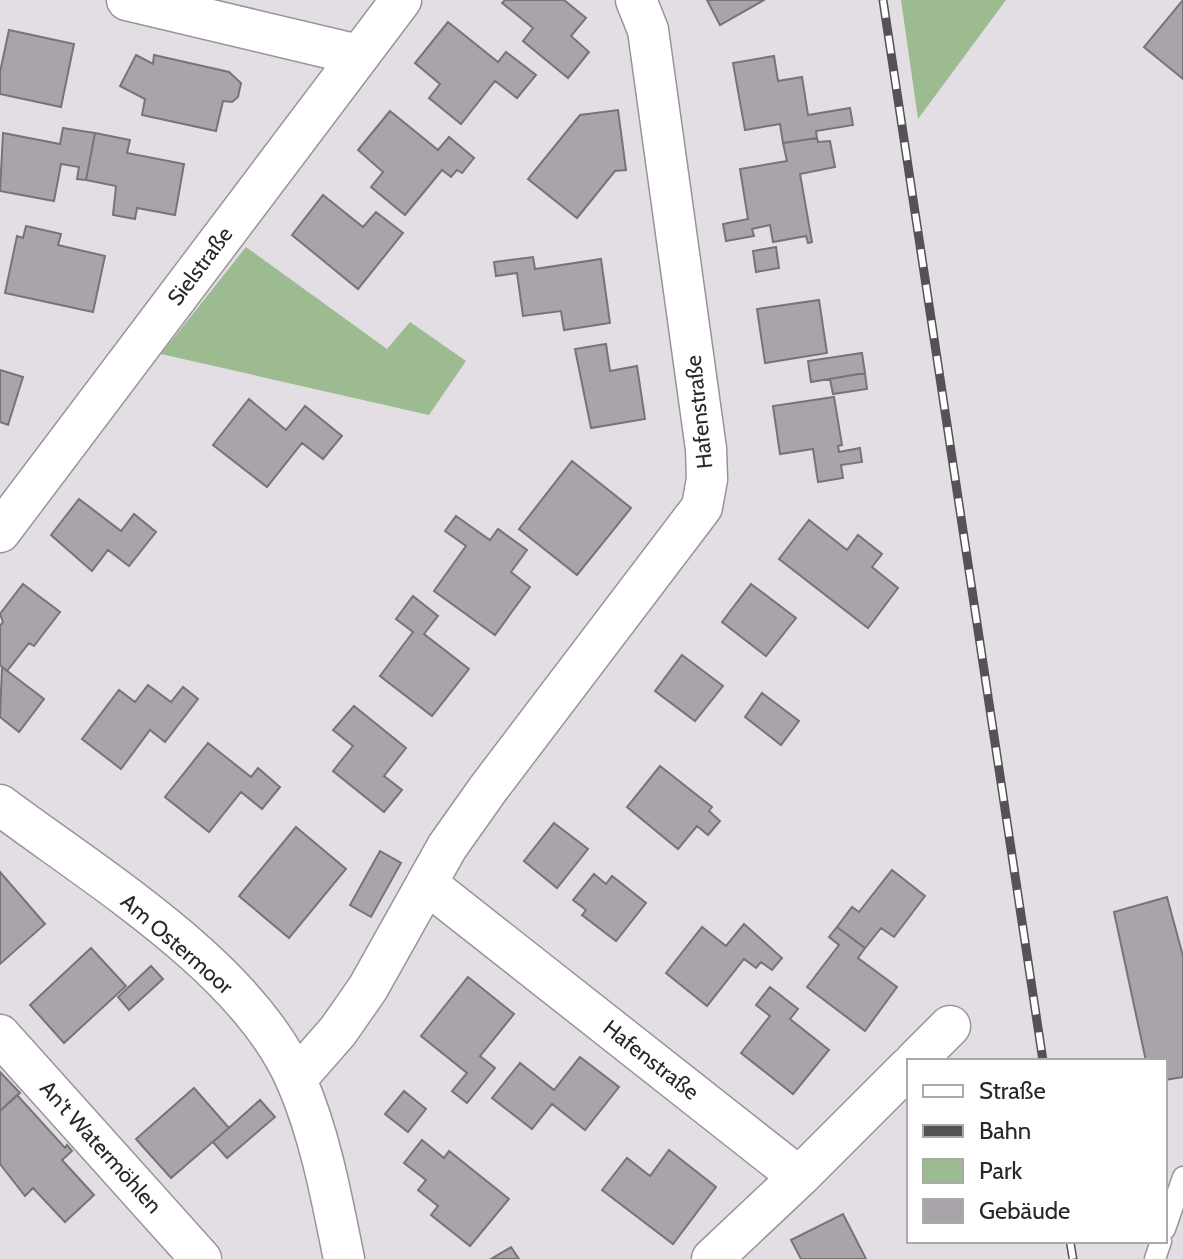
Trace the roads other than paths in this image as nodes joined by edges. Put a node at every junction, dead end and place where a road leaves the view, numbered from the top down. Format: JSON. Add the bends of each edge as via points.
{"nodes":[{"id":1,"x":127,"y":0,"type":"edge"},
{"id":2,"x":401,"y":0,"type":"edge"},
{"id":3,"x":636,"y":0,"type":"edge"},
{"id":4,"x":358,"y":55,"type":"junction"},
{"id":5,"x":0,"y":532,"type":"edge"},
{"id":6,"x":0,"y":805,"type":"edge"},
{"id":7,"x":427,"y":884,"type":"junction"},
{"id":8,"x":950,"y":1026,"type":"dead end"},
{"id":9,"x":0,"y":1035,"type":"edge"},
{"id":10,"x":917,"y":1059,"type":"edge"},
{"id":11,"x":907,"y":1069,"type":"edge"},
{"id":12,"x":296,"y":1079,"type":"junction"},
{"id":13,"x":799,"y":1177,"type":"junction"},
{"id":14,"x":1183,"y":1177,"type":"edge"},
{"id":15,"x":1167,"y":1223,"type":"edge"},
{"id":16,"x":201,"y":1259,"type":"edge"},
{"id":17,"x":344,"y":1259,"type":"edge"},
{"id":18,"x":712,"y":1259,"type":"edge"}],
"edges":[{"from":1,"to":4,"type":"street"},
{"from":2,"to":4,"type":"street","name":"Sielstraße"},
{"from":3,"to":7,"type":"street","name":"Hafenstraße","via":[[648,30],[706,449],[702,507],[488,789]]},
{"from":4,"to":5,"type":"street","name":"Sielstraße"},
{"from":6,"to":12,"type":"street","name":"Am Ostermoor","via":[[190,949],[265,1028]]},
{"from":7,"to":12,"type":"street","name":"Hafenstraße","via":[[368,988]]},
{"from":7,"to":13,"type":"street","name":"Hafenstraße"},
{"from":8,"to":10,"type":"street"},
{"from":9,"to":16,"type":"street","name":"An't Watermöhlen"},
{"from":11,"to":13,"type":"street"},
{"from":12,"to":17,"type":"street","name":"Am Ostermoor","via":[[321,1151]]},
{"from":13,"to":18,"type":"street"},
{"from":14,"to":15,"type":"lane"}]}
